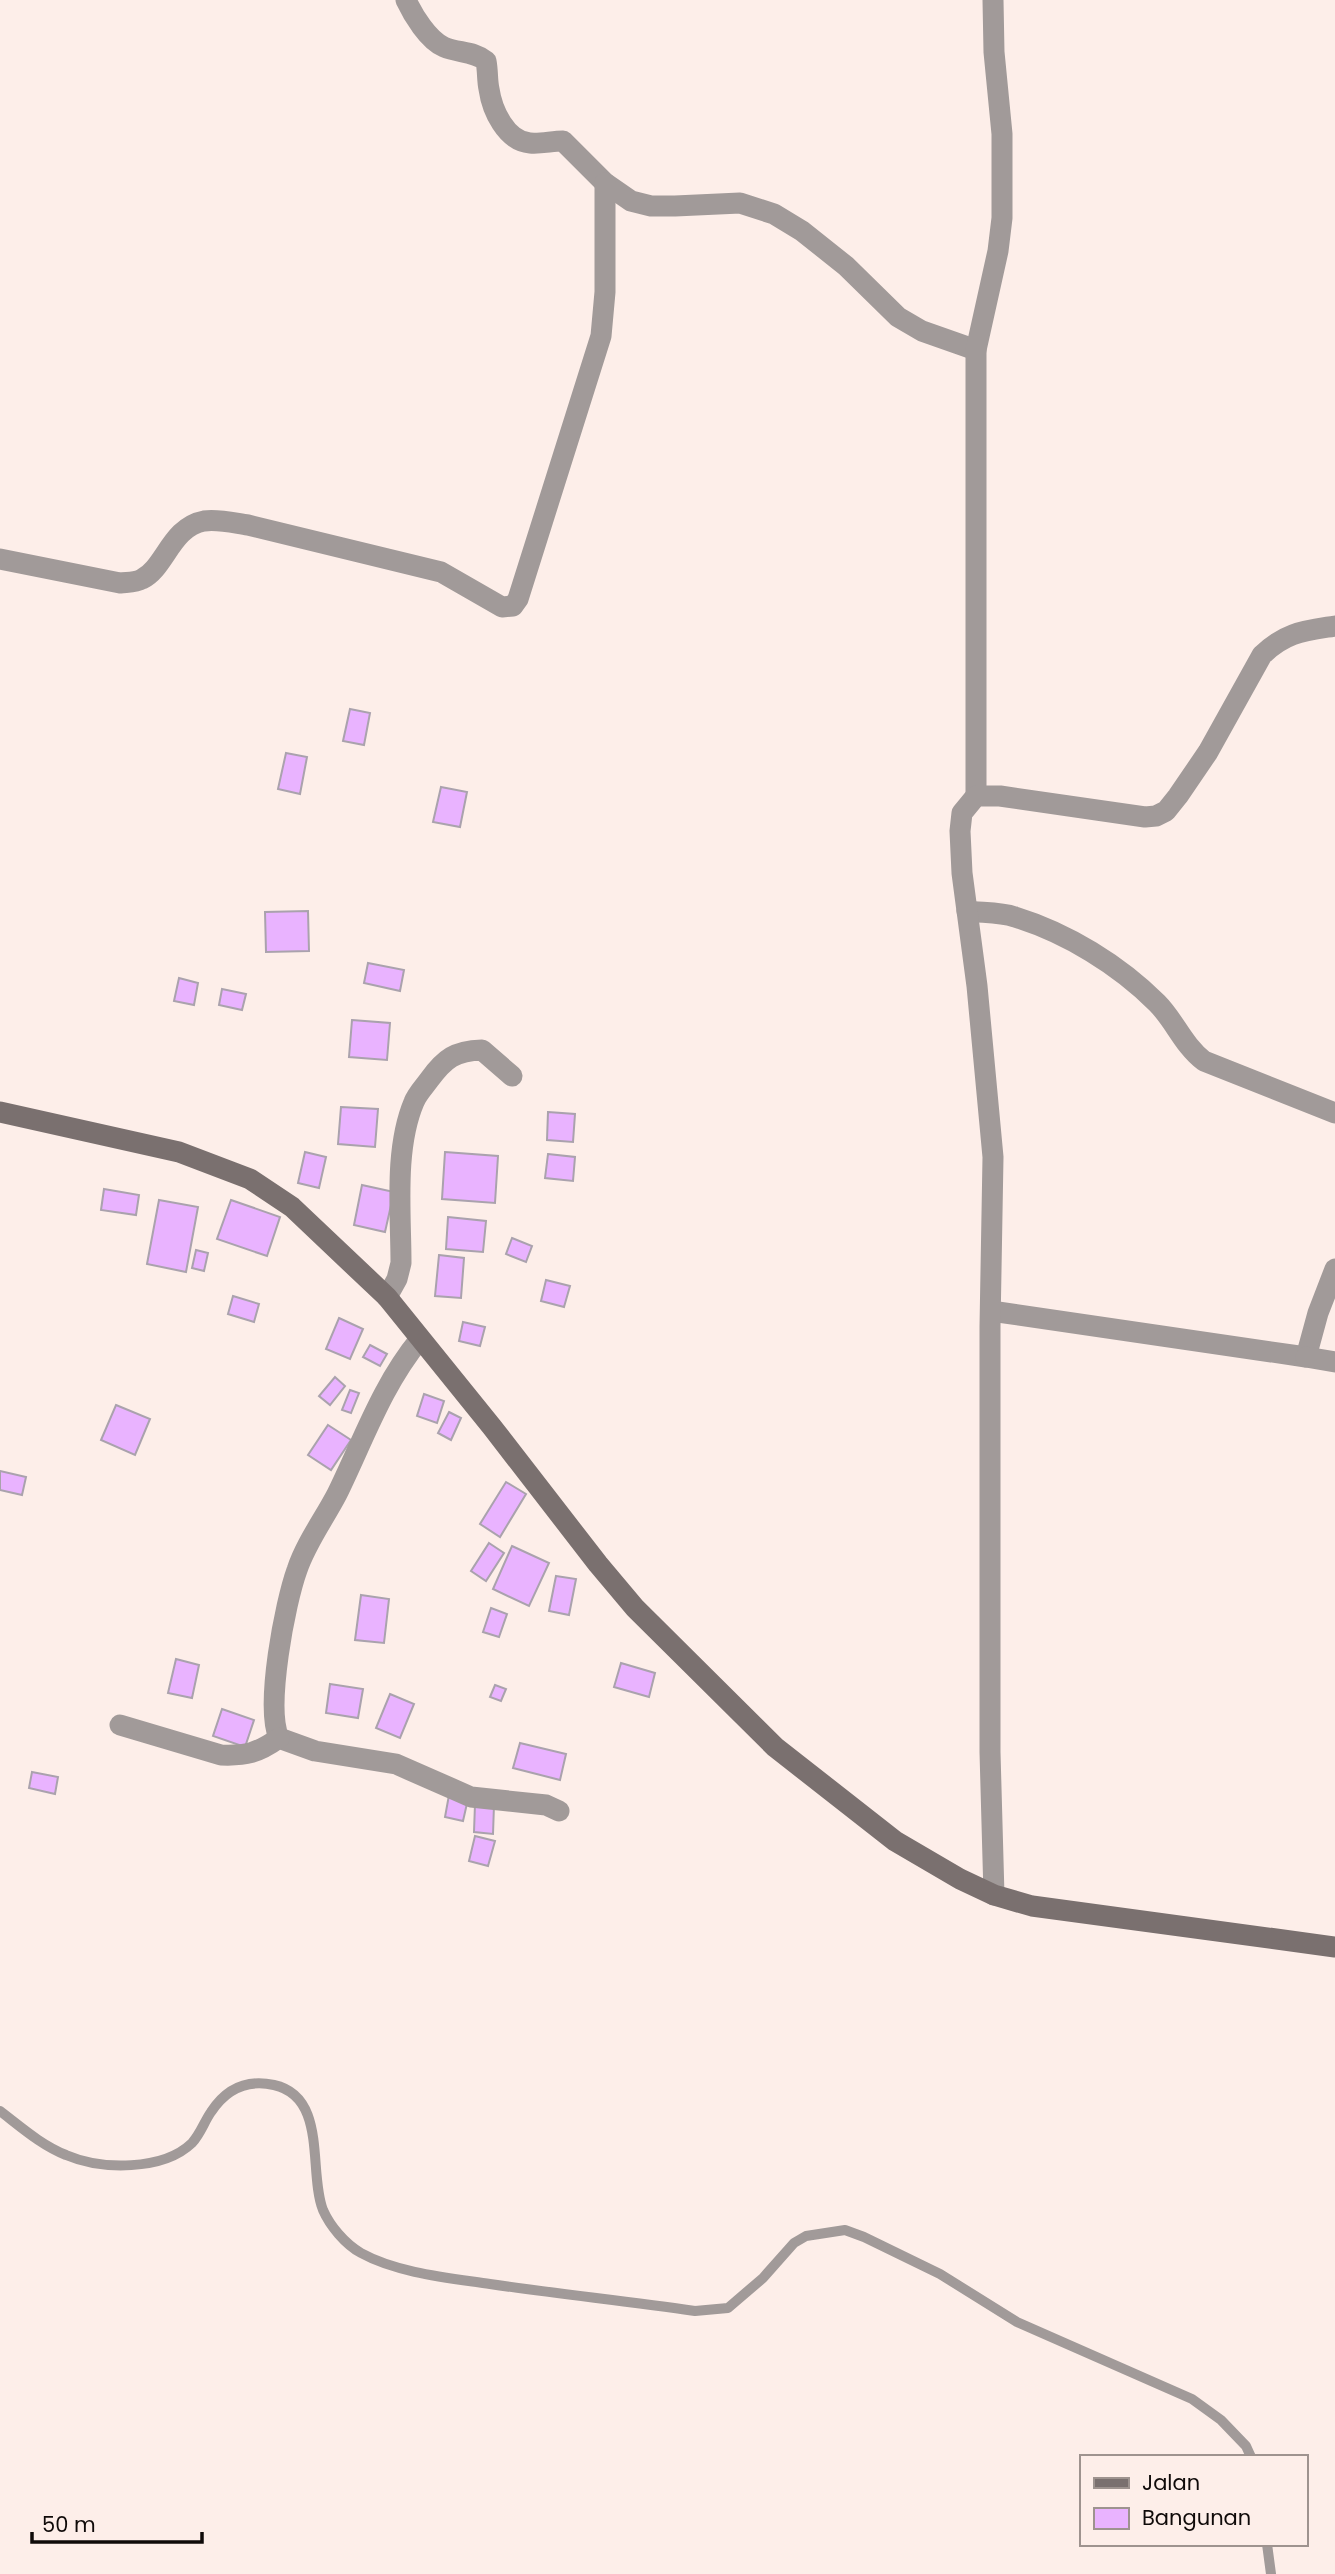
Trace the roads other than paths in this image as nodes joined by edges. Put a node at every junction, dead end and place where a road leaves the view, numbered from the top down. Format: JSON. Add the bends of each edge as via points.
{"nodes":[{"id":1,"x":406,"y":0,"type":"edge"},
{"id":2,"x":993,"y":0,"type":"edge"},
{"id":3,"x":605,"y":183,"type":"junction"},
{"id":4,"x":976,"y":350,"type":"junction"},
{"id":5,"x":0,"y":559,"type":"edge"},
{"id":6,"x":1335,"y":626,"type":"edge"},
{"id":7,"x":976,"y":796,"type":"junction"},
{"id":8,"x":967,"y":911,"type":"junction"},
{"id":9,"x":512,"y":1076,"type":"dead end"},
{"id":10,"x":0,"y":1112,"type":"edge"},
{"id":11,"x":1335,"y":1113,"type":"edge"},
{"id":12,"x":1335,"y":1269,"type":"edge"},
{"id":13,"x":387,"y":1297,"type":"junction"},
{"id":14,"x":991,"y":1311,"type":"junction"},
{"id":15,"x":420,"y":1339,"type":"junction"},
{"id":16,"x":1306,"y":1357,"type":"junction"},
{"id":17,"x":1335,"y":1362,"type":"edge"},
{"id":18,"x":120,"y":1725,"type":"dead end"},
{"id":19,"x":279,"y":1738,"type":"junction"},
{"id":20,"x":559,"y":1811,"type":"dead end"},
{"id":21,"x":993,"y":1895,"type":"junction"},
{"id":22,"x":1335,"y":1947,"type":"edge"},
{"id":23,"x":0,"y":2111,"type":"edge"},
{"id":24,"x":1250,"y":2455,"type":"edge"},
{"id":25,"x":1267,"y":2546,"type":"edge"},
{"id":26,"x":1270,"y":2574,"type":"edge"}],
"edges":[{"from":1,"to":3,"type":"street","via":[[442,46],[486,61],[489,89],[508,131],[527,143],[563,141]]},
{"from":2,"to":4,"type":"street","via":[[1002,218]]},
{"from":3,"to":4,"type":"street","via":[[631,201],[651,206],[740,202],[774,214],[846,266],[898,317],[922,331]]},
{"from":3,"to":5,"type":"street","via":[[606,292],[601,336],[513,606],[502,607],[441,572],[216,520],[190,527],[145,578],[135,582],[120,583]]},
{"from":4,"to":7,"type":"street"},
{"from":6,"to":7,"type":"street","via":[[1295,632],[1262,654],[1208,752],[1166,811],[1156,816]]},
{"from":7,"to":8,"type":"street","via":[[962,813],[960,831]]},
{"from":8,"to":11,"type":"street","via":[[1012,916],[1058,932],[1140,988],[1204,1061]]},
{"from":8,"to":14,"type":"street","via":[[993,1157]]},
{"from":9,"to":13,"type":"street","via":[[482,1050],[463,1051],[436,1070],[415,1099],[402,1150],[401,1263]]},
{"from":10,"to":13,"type":"main road","via":[[179,1152],[250,1179],[292,1207]]},
{"from":12,"to":16,"type":"street"},
{"from":13,"to":15,"type":"main road"},
{"from":14,"to":16,"type":"street"},
{"from":14,"to":21,"type":"street"},
{"from":15,"to":19,"type":"street","via":[[372,1415],[297,1568],[283,1623],[276,1687]]},
{"from":15,"to":21,"type":"main road","via":[[635,1608],[775,1747],[895,1840]]},
{"from":16,"to":17,"type":"street"},
{"from":18,"to":19,"type":"street","via":[[220,1755],[261,1751]]},
{"from":19,"to":20,"type":"street","via":[[315,1751],[396,1764],[471,1797],[546,1805]]},
{"from":21,"to":22,"type":"main road","via":[[1032,1906]]},
{"from":23,"to":24,"type":"lane","via":[[35,2139],[67,2156],[119,2165],[157,2162],[177,2154],[201,2132],[211,2112],[233,2088],[272,2084],[287,2089],[307,2113],[312,2128],[323,2210],[360,2252],[402,2267],[522,2289],[716,2311],[738,2301],[794,2243],[806,2236],[845,2230],[940,2274],[1017,2322],[1192,2399],[1221,2420]]},
{"from":25,"to":26,"type":"lane"}]}
